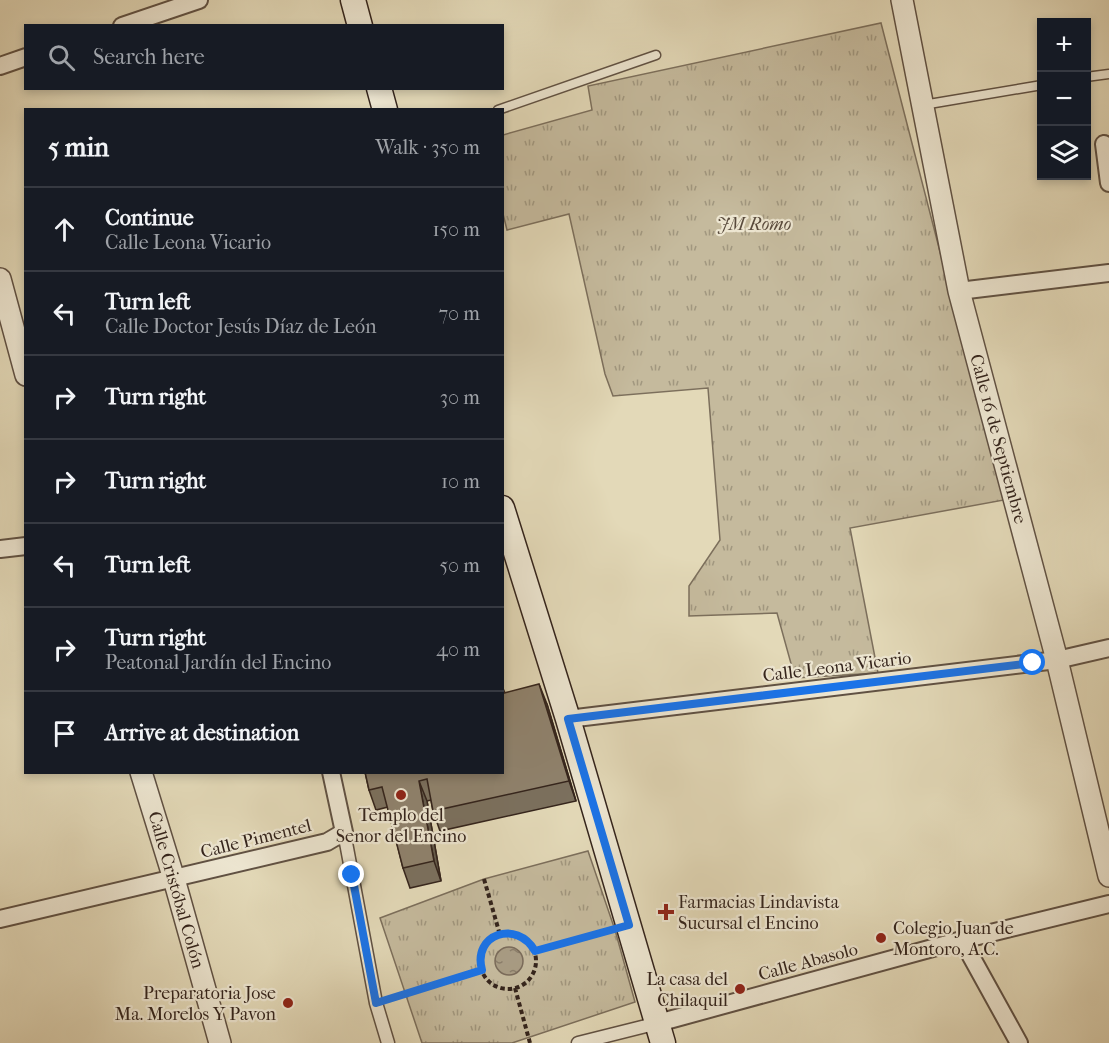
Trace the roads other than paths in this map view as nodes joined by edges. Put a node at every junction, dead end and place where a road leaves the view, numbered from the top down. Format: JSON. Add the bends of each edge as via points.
{"nodes":[{"id":1,"x":199,"y":0,"type":"edge"},
{"id":2,"x":353,"y":0,"type":"edge"},
{"id":3,"x":902,"y":0,"type":"edge"},
{"id":4,"x":128,"y":24,"type":"edge"},
{"id":5,"x":359,"y":24,"type":"edge"},
{"id":6,"x":656,"y":55,"type":"dead end"},
{"id":7,"x":24,"y":58,"type":"edge"},
{"id":8,"x":0,"y":66,"type":"edge"},
{"id":9,"x":1109,"y":74,"type":"edge"},
{"id":10,"x":1091,"y":77,"type":"edge"},
{"id":11,"x":1037,"y":86,"type":"edge"},
{"id":12,"x":380,"y":90,"type":"edge"},
{"id":13,"x":922,"y":105,"type":"junction"},
{"id":14,"x":384,"y":108,"type":"edge"},
{"id":15,"x":504,"y":108,"type":"edge"},
{"id":16,"x":1104,"y":144,"type":"dead end"},
{"id":17,"x":1109,"y":183,"type":"edge"},
{"id":18,"x":1109,"y":273,"type":"edge"},
{"id":19,"x":0,"y":279,"type":"edge"},
{"id":20,"x":959,"y":291,"type":"junction"},
{"id":21,"x":24,"y":368,"type":"edge"},
{"id":22,"x":504,"y":514,"type":"edge"},
{"id":23,"x":24,"y":546,"type":"edge"},
{"id":24,"x":0,"y":549,"type":"edge"},
{"id":25,"x":1109,"y":648,"type":"edge"},
{"id":26,"x":1057,"y":660,"type":"junction"},
{"id":27,"x":568,"y":719,"type":"junction"},
{"id":28,"x":142,"y":774,"type":"edge"},
{"id":29,"x":331,"y":774,"type":"edge"},
{"id":30,"x":344,"y":832,"type":"junction"},
{"id":31,"x":1109,"y":876,"type":"edge"},
{"id":32,"x":174,"y":879,"type":"junction"},
{"id":33,"x":1109,"y":904,"type":"edge"},
{"id":34,"x":0,"y":920,"type":"edge"},
{"id":35,"x":962,"y":940,"type":"junction"},
{"id":36,"x":661,"y":1033,"type":"edge"},
{"id":37,"x":220,"y":1043,"type":"edge"},
{"id":38,"x":388,"y":1043,"type":"edge"},
{"id":39,"x":578,"y":1043,"type":"edge"},
{"id":40,"x":1019,"y":1043,"type":"edge"}],
"edges":[{"from":1,"to":4,"type":"street"},
{"from":2,"to":5,"type":"main road"},
{"from":3,"to":13,"type":"street","name":"Calle 16 de Septiembre"},
{"from":6,"to":15,"type":"lane"},
{"from":7,"to":8,"type":"street"},
{"from":9,"to":10,"type":"lane"},
{"from":11,"to":13,"type":"lane"},
{"from":12,"to":14,"type":"main road"},
{"from":13,"to":20,"type":"street","name":"Calle 16 de Septiembre"},
{"from":16,"to":17,"type":"street"},
{"from":18,"to":20,"type":"street"},
{"from":19,"to":21,"type":"street"},
{"from":20,"to":26,"type":"street","name":"Calle 16 de Septiembre"},
{"from":22,"to":27,"type":"main road"},
{"from":23,"to":24,"type":"street"},
{"from":25,"to":26,"type":"street","name":"Calle Leona Vicario"},
{"from":26,"to":27,"type":"street","name":"Calle Leona Vicario"},
{"from":26,"to":31,"type":"street","name":"Calle 16 de Septiembre"},
{"from":27,"to":36,"type":"main road"},
{"from":28,"to":32,"type":"street","name":"Calle Cristóbal Colón"},
{"from":29,"to":30,"type":"street"},
{"from":30,"to":32,"type":"street","name":"Calle Pimentel","via":[[327,842]]},
{"from":30,"to":38,"type":"street","via":[[376,1003]]},
{"from":32,"to":34,"type":"street","name":"Calle Pimentel"},
{"from":32,"to":37,"type":"street","name":"Calle Cristóbal Colón"},
{"from":33,"to":35,"type":"street","name":"Calle Abasolo"},
{"from":35,"to":36,"type":"street","name":"Calle Abasolo"},
{"from":35,"to":40,"type":"street"},
{"from":36,"to":39,"type":"street"}]}
